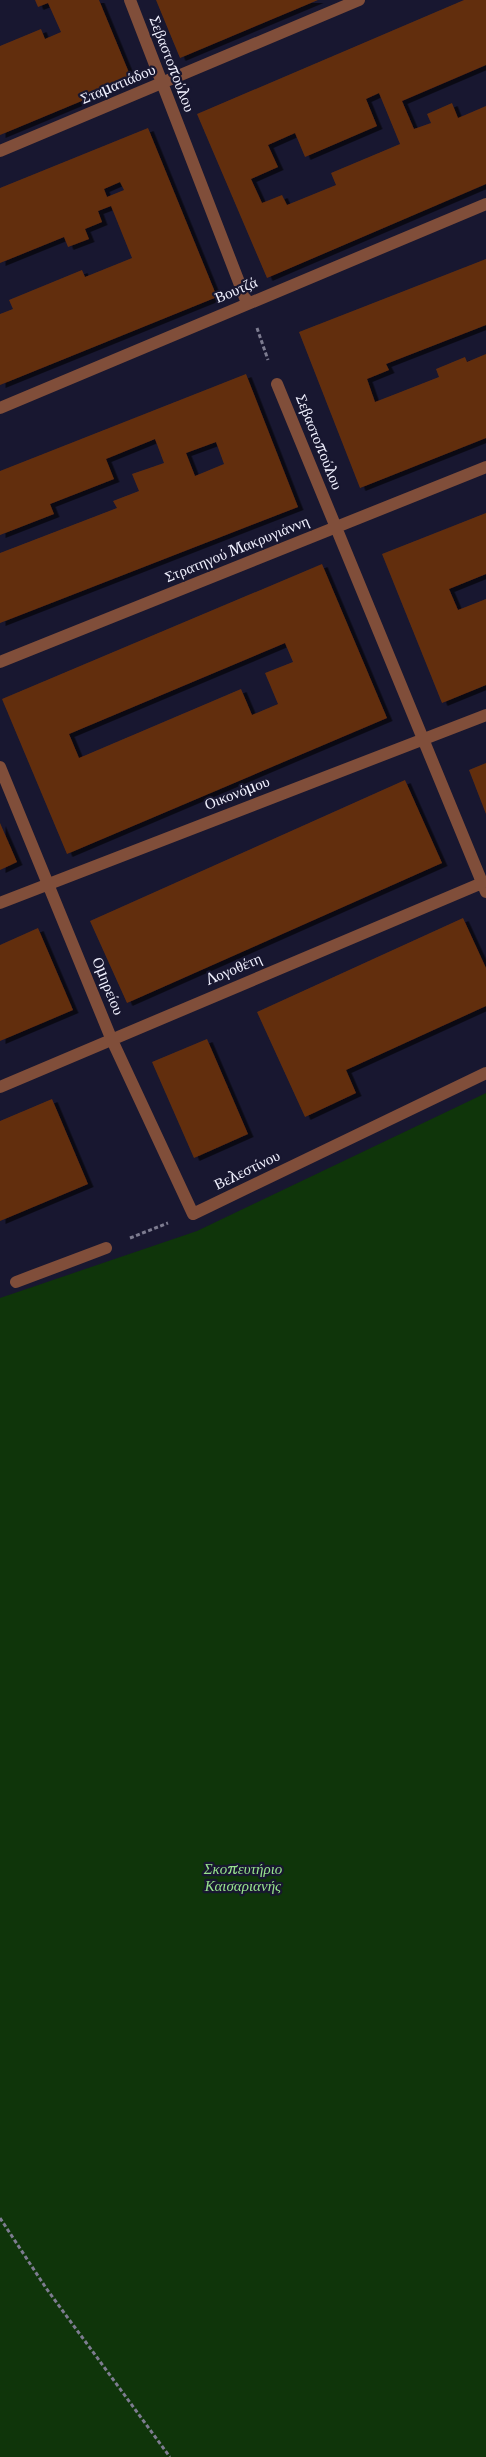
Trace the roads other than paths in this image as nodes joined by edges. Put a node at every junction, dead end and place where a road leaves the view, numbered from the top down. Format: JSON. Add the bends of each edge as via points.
{"nodes":[{"id":1,"x":130,"y":0,"type":"edge"},
{"id":2,"x":360,"y":0,"type":"edge"},
{"id":3,"x":162,"y":83,"type":"junction"},
{"id":4,"x":0,"y":151,"type":"edge"},
{"id":5,"x":486,"y":204,"type":"edge"},
{"id":6,"x":247,"y":303,"type":"junction"},
{"id":7,"x":277,"y":384,"type":"road end"},
{"id":8,"x":0,"y":408,"type":"edge"},
{"id":9,"x":486,"y":467,"type":"edge"},
{"id":10,"x":336,"y":527,"type":"junction"},
{"id":11,"x":0,"y":662,"type":"edge"},
{"id":12,"x":486,"y":714,"type":"edge"},
{"id":13,"x":423,"y":739,"type":"junction"},
{"id":14,"x":0,"y":767,"type":"edge"},
{"id":15,"x":49,"y":882,"type":"junction"},
{"id":16,"x":484,"y":888,"type":"edge"},
{"id":17,"x":0,"y":903,"type":"edge"},
{"id":18,"x":111,"y":1038,"type":"junction"},
{"id":19,"x":486,"y":1073,"type":"edge"},
{"id":20,"x":0,"y":1087,"type":"edge"},
{"id":21,"x":192,"y":1214,"type":"joint"},
{"id":22,"x":106,"y":1248,"type":"road end"},
{"id":23,"x":16,"y":1282,"type":"dead end"}],
"edges":[{"from":1,"to":3,"type":"street","name":"Σεβαστοπούλου"},
{"from":2,"to":3,"type":"street","name":"Σταματιάδου"},
{"from":3,"to":4,"type":"street","name":"Σταματιάδου"},
{"from":3,"to":6,"type":"street","name":"Σεβαστοπούλου"},
{"from":5,"to":6,"type":"street","name":"Βουτζά"},
{"from":6,"to":8,"type":"street","name":"Βουτζά"},
{"from":7,"to":10,"type":"street","name":"Σεβαστοπούλου"},
{"from":9,"to":10,"type":"street","name":"Στρατηγού Μακρυγιάννη"},
{"from":10,"to":11,"type":"street","name":"Στρατηγού Μακρυγιάννη"},
{"from":10,"to":13,"type":"street","name":"Σεβαστοπούλου"},
{"from":12,"to":13,"type":"street","name":"Οικονόμου"},
{"from":13,"to":15,"type":"street","name":"Οικονόμου"},
{"from":13,"to":16,"type":"street","name":"Σεβαστοπούλου"},
{"from":14,"to":15,"type":"street","name":"Ομηρείου"},
{"from":15,"to":17,"type":"street","name":"Οικονόμου"},
{"from":15,"to":18,"type":"street","name":"Ομηρείου"},
{"from":16,"to":18,"type":"street","name":"Λογοθέτη"},
{"from":18,"to":20,"type":"street","name":"Λογοθέτη"},
{"from":18,"to":21,"type":"street","name":"Ομηρείου"},
{"from":19,"to":21,"type":"street","name":"Βελεστίνου"},
{"from":22,"to":23,"type":"street"}]}
